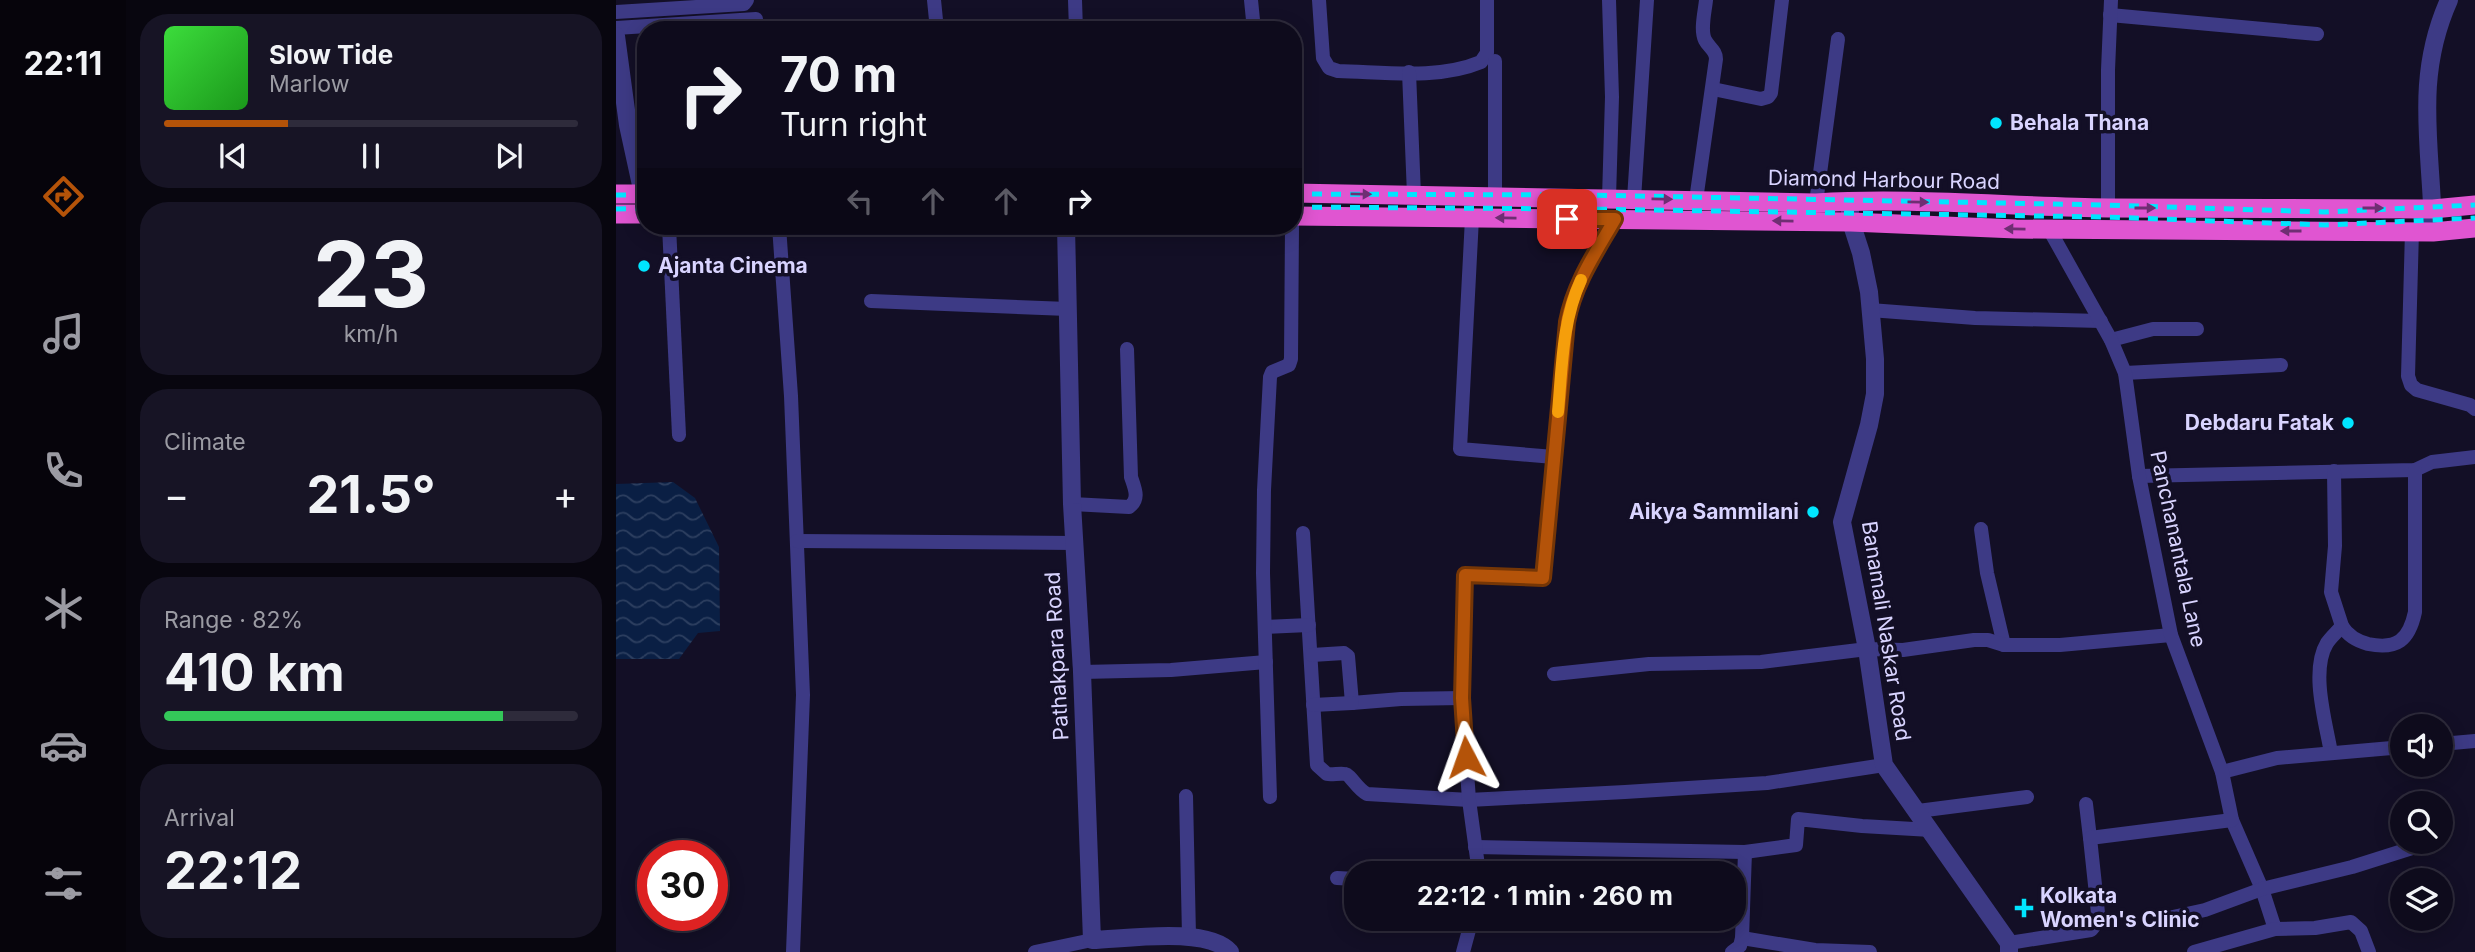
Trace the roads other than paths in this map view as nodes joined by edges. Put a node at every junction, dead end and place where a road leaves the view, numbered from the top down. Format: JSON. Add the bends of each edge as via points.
{"nodes":[{"id":1,"x":747,"y":0,"type":"edge"},
{"id":2,"x":934,"y":0,"type":"edge"},
{"id":3,"x":1075,"y":0,"type":"edge"},
{"id":4,"x":1251,"y":0,"type":"edge"},
{"id":5,"x":1319,"y":0,"type":"edge"},
{"id":6,"x":1487,"y":0,"type":"edge"},
{"id":7,"x":1609,"y":0,"type":"edge"},
{"id":8,"x":1647,"y":0,"type":"edge"},
{"id":9,"x":1706,"y":0,"type":"edge"},
{"id":10,"x":1782,"y":0,"type":"edge"},
{"id":11,"x":2112,"y":0,"type":"edge"},
{"id":12,"x":2449,"y":0,"type":"edge"},
{"id":13,"x":686,"y":4,"type":"edge"},
{"id":14,"x":616,"y":12,"type":"edge"},
{"id":15,"x":2110,"y":15,"type":"junction"},
{"id":16,"x":756,"y":19,"type":"dead end"},
{"id":17,"x":725,"y":21,"type":"edge"},
{"id":18,"x":936,"y":21,"type":"edge"},
{"id":19,"x":1076,"y":21,"type":"edge"},
{"id":20,"x":1253,"y":21,"type":"edge"},
{"id":21,"x":637,"y":27,"type":"edge"},
{"id":22,"x":616,"y":28,"type":"edge"},
{"id":23,"x":2317,"y":34,"type":"dead end"},
{"id":24,"x":616,"y":36,"type":"edge"},
{"id":25,"x":1838,"y":39,"type":"dead end"},
{"id":26,"x":1495,"y":61,"type":"dead end"},
{"id":27,"x":1409,"y":72,"type":"junction"},
{"id":28,"x":1713,"y":89,"type":"junction"},
{"id":29,"x":637,"y":164,"type":"edge"},
{"id":30,"x":1302,"y":193,"type":"edge"},
{"id":31,"x":616,"y":194,"type":"edge"},
{"id":32,"x":637,"y":194,"type":"edge"},
{"id":33,"x":1414,"y":195,"type":"junction"},
{"id":34,"x":1496,"y":196,"type":"junction"},
{"id":35,"x":1609,"y":198,"type":"junction"},
{"id":36,"x":1634,"y":199,"type":"junction"},
{"id":37,"x":1696,"y":200,"type":"junction"},
{"id":38,"x":1850,"y":201,"type":"junction"},
{"id":39,"x":1816,"y":203,"type":"junction"},
{"id":40,"x":2475,"y":205,"type":"edge"},
{"id":41,"x":2108,"y":208,"type":"junction"},
{"id":42,"x":2433,"y":208,"type":"junction"},
{"id":43,"x":616,"y":214,"type":"edge"},
{"id":44,"x":637,"y":214,"type":"edge"},
{"id":45,"x":1302,"y":216,"type":"edge"},
{"id":46,"x":1472,"y":218,"type":"junction"},
{"id":47,"x":1615,"y":219,"type":"junction"},
{"id":48,"x":1851,"y":222,"type":"junction"},
{"id":49,"x":2475,"y":228,"type":"edge"},
{"id":50,"x":2049,"y":229,"type":"junction"},
{"id":51,"x":2412,"y":231,"type":"junction"},
{"id":52,"x":2433,"y":232,"type":"junction"},
{"id":53,"x":669,"y":235,"type":"edge"},
{"id":54,"x":780,"y":235,"type":"edge"},
{"id":55,"x":1066,"y":235,"type":"edge"},
{"id":56,"x":1292,"y":235,"type":"edge"},
{"id":57,"x":871,"y":301,"type":"dead end"},
{"id":58,"x":1068,"y":309,"type":"junction"},
{"id":59,"x":1870,"y":310,"type":"junction"},
{"id":60,"x":2101,"y":321,"type":"junction"},
{"id":61,"x":2197,"y":329,"type":"dead end"},
{"id":62,"x":2111,"y":340,"type":"junction"},
{"id":63,"x":1127,"y":349,"type":"dead end"},
{"id":64,"x":2281,"y":365,"type":"dead end"},
{"id":65,"x":2125,"y":373,"type":"junction"},
{"id":66,"x":2475,"y":409,"type":"edge"},
{"id":67,"x":679,"y":435,"type":"dead end"},
{"id":68,"x":1554,"y":457,"type":"junction"},
{"id":69,"x":2475,"y":457,"type":"edge"},
{"id":70,"x":2415,"y":470,"type":"junction"},
{"id":71,"x":2334,"y":471,"type":"junction"},
{"id":72,"x":2139,"y":476,"type":"junction"},
{"id":73,"x":1072,"y":504,"type":"junction"},
{"id":74,"x":1981,"y":529,"type":"dead end"},
{"id":75,"x":1303,"y":533,"type":"dead end"},
{"id":76,"x":797,"y":541,"type":"junction"},
{"id":77,"x":1075,"y":543,"type":"junction"},
{"id":78,"x":1309,"y":625,"type":"junction"},
{"id":79,"x":2342,"y":626,"type":"junction"},
{"id":80,"x":1265,"y":627,"type":"junction"},
{"id":81,"x":2171,"y":635,"type":"junction"},
{"id":82,"x":2004,"y":645,"type":"junction"},
{"id":83,"x":1867,"y":649,"type":"junction"},
{"id":84,"x":1312,"y":655,"type":"junction"},
{"id":85,"x":1266,"y":662,"type":"junction"},
{"id":86,"x":1082,"y":672,"type":"junction"},
{"id":87,"x":1554,"y":674,"type":"dead end"},
{"id":88,"x":1462,"y":698,"type":"junction"},
{"id":89,"x":1352,"y":703,"type":"junction"},
{"id":90,"x":1313,"y":705,"type":"junction"},
{"id":91,"x":2475,"y":741,"type":"edge"},
{"id":92,"x":2453,"y":743,"type":"edge"},
{"id":93,"x":2390,"y":748,"type":"edge"},
{"id":94,"x":2331,"y":753,"type":"junction"},
{"id":95,"x":1884,"y":765,"type":"junction"},
{"id":96,"x":2222,"y":772,"type":"junction"},
{"id":97,"x":1186,"y":796,"type":"dead end"},
{"id":98,"x":1270,"y":797,"type":"dead end"},
{"id":99,"x":2028,"y":797,"type":"dead end"},
{"id":100,"x":1469,"y":800,"type":"junction"},
{"id":101,"x":2086,"y":804,"type":"dead end"},
{"id":102,"x":1918,"y":811,"type":"junction"},
{"id":103,"x":2232,"y":820,"type":"junction"},
{"id":104,"x":1931,"y":830,"type":"junction"},
{"id":105,"x":2090,"y":838,"type":"junction"},
{"id":106,"x":1475,"y":847,"type":"junction"},
{"id":107,"x":1745,"y":852,"type":"junction"},
{"id":108,"x":2393,"y":854,"type":"edge"},
{"id":109,"x":1477,"y":861,"type":"edge"},
{"id":110,"x":1337,"y":878,"type":"dead end"},
{"id":111,"x":1344,"y":878,"type":"edge"},
{"id":112,"x":2262,"y":889,"type":"junction"},
{"id":113,"x":2160,"y":920,"type":"dead end"},
{"id":114,"x":2275,"y":929,"type":"junction"},
{"id":115,"x":1469,"y":931,"type":"edge"},
{"id":116,"x":1189,"y":936,"type":"junction"},
{"id":117,"x":1742,"y":938,"type":"junction"},
{"id":118,"x":1092,"y":940,"type":"junction"},
{"id":119,"x":2009,"y":948,"type":"edge"},
{"id":120,"x":793,"y":952,"type":"edge"},
{"id":121,"x":1035,"y":952,"type":"edge"},
{"id":122,"x":1230,"y":952,"type":"edge"},
{"id":123,"x":1463,"y":952,"type":"edge"},
{"id":124,"x":1732,"y":952,"type":"edge"},
{"id":125,"x":1870,"y":952,"type":"edge"},
{"id":126,"x":2194,"y":952,"type":"edge"},
{"id":127,"x":2369,"y":952,"type":"edge"}],
"edges":[{"from":1,"to":13,"type":"street","via":[[744,4]]},
{"from":2,"to":18,"type":"street"},
{"from":3,"to":19,"type":"street"},
{"from":4,"to":20,"type":"street"},
{"from":5,"to":27,"type":"street","via":[[1322,58],[1329,68]]},
{"from":6,"to":27,"type":"street","via":[[1487,53],[1481,62],[1452,71]]},
{"from":7,"to":35,"type":"street"},
{"from":8,"to":36,"type":"street"},
{"from":9,"to":28,"type":"street","via":[[1705,40],[1716,52]]},
{"from":10,"to":28,"type":"street","via":[[1769,97]]},
{"from":11,"to":15,"type":"street"},
{"from":12,"to":42,"type":"street","via":[[2426,88]]},
{"from":13,"to":14,"type":"street"},
{"from":15,"to":23,"type":"street"},
{"from":15,"to":41,"type":"street"},
{"from":16,"to":17,"type":"street"},
{"from":21,"to":22,"type":"street"},
{"from":24,"to":29,"type":"street"},
{"from":25,"to":39,"type":"street"},
{"from":26,"to":34,"type":"street"},
{"from":27,"to":33,"type":"street"},
{"from":28,"to":37,"type":"street"},
{"from":30,"to":33,"type":"highway","name":"Diamond Harbour Road","one_way":true},
{"from":31,"to":32,"type":"highway"},
{"from":33,"to":34,"type":"highway","name":"Diamond Harbour Road"},
{"from":34,"to":35,"type":"highway","name":"Diamond Harbour Road"},
{"from":35,"to":36,"type":"highway","name":"Diamond Harbour Road"},
{"from":36,"to":37,"type":"highway","name":"Diamond Harbour Road","one_way":true},
{"from":37,"to":39,"type":"highway","name":"Diamond Harbour Road"},
{"from":38,"to":39,"type":"highway","name":"Diamond Harbour Road"},
{"from":38,"to":41,"type":"highway","name":"Diamond Harbour Road","one_way":true},
{"from":38,"to":48,"type":"street","name":"Banamali Naskar Road"},
{"from":40,"to":42,"type":"highway","name":"Diamond Harbour Road"},
{"from":41,"to":42,"type":"highway","name":"Diamond Harbour Road","one_way":true},
{"from":42,"to":52,"type":"street"},
{"from":43,"to":44,"type":"highway"},
{"from":45,"to":46,"type":"highway","name":"Diamond Harbour Road"},
{"from":47,"to":46,"type":"highway","name":"Diamond Harbour Road","one_way":true},
{"from":46,"to":68,"type":"street","via":[[1460,449]]},
{"from":48,"to":47,"type":"highway","name":"Diamond Harbour Road","one_way":true},
{"from":47,"to":68,"type":"street","via":[[1570,303]]},
{"from":50,"to":48,"type":"highway","name":"Diamond Harbour Road","one_way":true},
{"from":48,"to":59,"type":"street","name":"Banamali Naskar Road","via":[[1864,265]]},
{"from":49,"to":52,"type":"highway","name":"Diamond Harbour Road"},
{"from":51,"to":50,"type":"highway","name":"Diamond Harbour Road","one_way":true},
{"from":50,"to":60,"type":"street","name":"Panchanantala Lane"},
{"from":51,"to":52,"type":"highway","name":"Diamond Harbour Road"},
{"from":51,"to":66,"type":"street","via":[[2411,385]]},
{"from":53,"to":67,"type":"street"},
{"from":54,"to":76,"type":"street"},
{"from":55,"to":58,"type":"street","name":"Pathakpara Road"},
{"from":56,"to":80,"type":"street","via":[[1291,359],[1270,377],[1264,490]]},
{"from":57,"to":58,"type":"street"},
{"from":58,"to":73,"type":"street","name":"Pathakpara Road"},
{"from":59,"to":60,"type":"street"},
{"from":59,"to":83,"type":"street","name":"Banamali Naskar Road","via":[[1875,394],[1842,522]]},
{"from":60,"to":62,"type":"street","name":"Panchanantala Lane"},
{"from":61,"to":62,"type":"street","via":[[2152,329]]},
{"from":62,"to":65,"type":"street","name":"Panchanantala Lane"},
{"from":63,"to":73,"type":"street","via":[[1131,477],[1137,496],[1129,508]]},
{"from":64,"to":65,"type":"street"},
{"from":65,"to":72,"type":"street","name":"Panchanantala Lane"},
{"from":68,"to":88,"type":"street","via":[[1543,578],[1465,575]]},
{"from":69,"to":70,"type":"street"},
{"from":70,"to":71,"type":"street"},
{"from":70,"to":79,"type":"street","via":[[2412,625],[2396,645],[2385,647],[2357,641]]},
{"from":71,"to":72,"type":"street"},
{"from":71,"to":79,"type":"street","via":[[2331,592]]},
{"from":72,"to":81,"type":"street","name":"Panchanantala Lane"},
{"from":73,"to":77,"type":"street","name":"Pathakpara Road"},
{"from":74,"to":82,"type":"street"},
{"from":75,"to":78,"type":"street"},
{"from":76,"to":77,"type":"street"},
{"from":76,"to":120,"type":"street","via":[[803,695]]},
{"from":77,"to":86,"type":"street","name":"Pathakpara Road"},
{"from":78,"to":80,"type":"street"},
{"from":78,"to":84,"type":"street"},
{"from":79,"to":94,"type":"street","via":[[2326,645],[2320,672]]},
{"from":80,"to":85,"type":"street"},
{"from":81,"to":82,"type":"street"},
{"from":81,"to":96,"type":"street","name":"Panchanantala Lane"},
{"from":82,"to":83,"type":"street","via":[[1988,640],[1903,650]]},
{"from":83,"to":87,"type":"street","via":[[1760,662],[1649,664]]},
{"from":83,"to":95,"type":"street","name":"Banamali Naskar Road"},
{"from":84,"to":89,"type":"street","via":[[1348,656]]},
{"from":84,"to":90,"type":"street"},
{"from":85,"to":86,"type":"street"},
{"from":85,"to":98,"type":"street"},
{"from":86,"to":118,"type":"street","name":"Pathakpara Road"},
{"from":88,"to":89,"type":"street"},
{"from":88,"to":100,"type":"street"},
{"from":89,"to":90,"type":"street"},
{"from":90,"to":100,"type":"street","via":[[1317,765],[1327,774],[1345,774],[1367,794]]},
{"from":91,"to":92,"type":"street"},
{"from":93,"to":94,"type":"street"},
{"from":94,"to":96,"type":"street","via":[[2277,758]]},
{"from":95,"to":100,"type":"street","via":[[1766,783]]},
{"from":95,"to":102,"type":"street","name":"Banamali Naskar Road"},
{"from":96,"to":103,"type":"street","name":"Panchanantala Lane"},
{"from":97,"to":116,"type":"street"},
{"from":99,"to":102,"type":"street"},
{"from":100,"to":106,"type":"street"},
{"from":101,"to":105,"type":"street"},
{"from":102,"to":104,"type":"street","name":"Banamali Naskar Road"},
{"from":103,"to":105,"type":"street"},
{"from":103,"to":112,"type":"street","name":"Panchanantala Lane"},
{"from":104,"to":107,"type":"street","via":[[1798,819],[1796,845]]},
{"from":104,"to":119,"type":"street","name":"Banamali Naskar Road"},
{"from":105,"to":119,"type":"street","via":[[2096,924],[2091,930]]},
{"from":106,"to":107,"type":"street"},
{"from":106,"to":109,"type":"street"},
{"from":107,"to":117,"type":"street"},
{"from":108,"to":112,"type":"street"},
{"from":110,"to":111,"type":"street"},
{"from":112,"to":113,"type":"street","via":[[2205,910]]},
{"from":112,"to":114,"type":"street","name":"Panchanantala Lane"},
{"from":114,"to":126,"type":"street"},
{"from":114,"to":127,"type":"street","via":[[2351,922],[2361,931]]},
{"from":115,"to":123,"type":"street"},
{"from":116,"to":118,"type":"street"},
{"from":116,"to":122,"type":"street","via":[[1210,939]]},
{"from":117,"to":124,"type":"street"},
{"from":117,"to":125,"type":"street","via":[[1815,950]]},
{"from":118,"to":121,"type":"street"}]}
